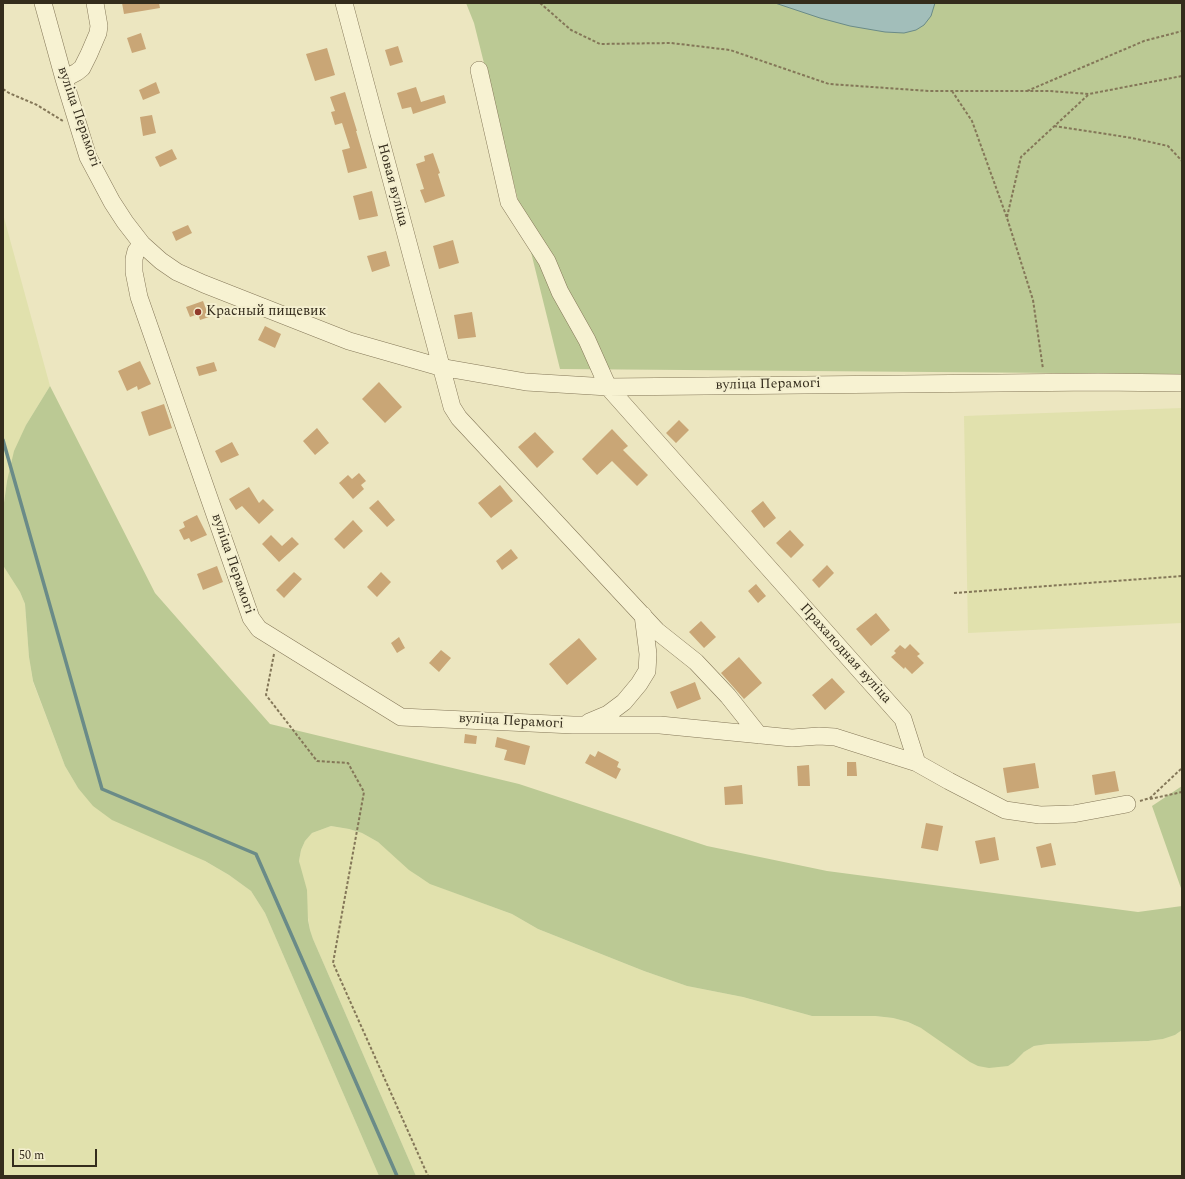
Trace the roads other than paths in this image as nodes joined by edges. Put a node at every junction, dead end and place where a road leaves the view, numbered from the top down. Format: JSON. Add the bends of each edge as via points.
{"nodes":[{"id":1,"x":43,"y":3,"type":"edge"},
{"id":2,"x":95,"y":3,"type":"edge"},
{"id":3,"x":344,"y":3,"type":"edge"},
{"id":4,"x":479,"y":70,"type":"dead end"},
{"id":5,"x":64,"y":79,"type":"junction"},
{"id":6,"x":142,"y":244,"type":"junction"},
{"id":7,"x":440,"y":367,"type":"junction"},
{"id":8,"x":1182,"y":383,"type":"edge"},
{"id":9,"x":608,"y":387,"type":"junction"},
{"id":10,"x":643,"y":615,"type":"junction"},
{"id":11,"x":573,"y":725,"type":"junction"},
{"id":12,"x":759,"y":735,"type":"junction"},
{"id":13,"x":917,"y":763,"type":"junction"},
{"id":14,"x":1127,"y":804,"type":"road end"}],
"edges":[{"from":1,"to":5,"type":"street","name":"вуліца Перамогі"},
{"from":2,"to":5,"type":"street","via":[[98,33],[82,68]]},
{"from":3,"to":7,"type":"street","name":"Новая вуліца"},
{"from":4,"to":9,"type":"street","name":"Прахалодная вуліца","via":[[509,202],[547,261]]},
{"from":5,"to":6,"type":"street","name":"вуліца Перамогі","via":[[88,157],[112,202]]},
{"from":6,"to":7,"type":"street","name":"вуліца Перамогі","via":[[177,272],[204,284],[349,341]]},
{"from":6,"to":11,"type":"street","name":"вуліца Перамогі","via":[[134,259],[139,297],[251,618],[259,629],[401,717]]},
{"from":7,"to":9,"type":"street","name":"вуліца Перамогі","via":[[526,382]]},
{"from":7,"to":10,"type":"street","via":[[452,407],[459,418]]},
{"from":8,"to":9,"type":"street","name":"вуліца Перамогі"},
{"from":9,"to":13,"type":"street","name":"Прахалодная вуліца","via":[[903,720]]},
{"from":10,"to":11,"type":"street","name":"вуліца Перамогі","via":[[648,654],[647,671],[639,684],[624,702],[608,714]]},
{"from":10,"to":12,"type":"street","via":[[657,631],[696,662],[728,696]]},
{"from":11,"to":12,"type":"street","name":"вуліца Перамогі","via":[[660,725]]},
{"from":12,"to":13,"type":"street","name":"вуліца Перамогі","via":[[792,738],[835,737]]},
{"from":13,"to":14,"type":"street","via":[[1005,810],[1040,815],[1073,814]]}]}
